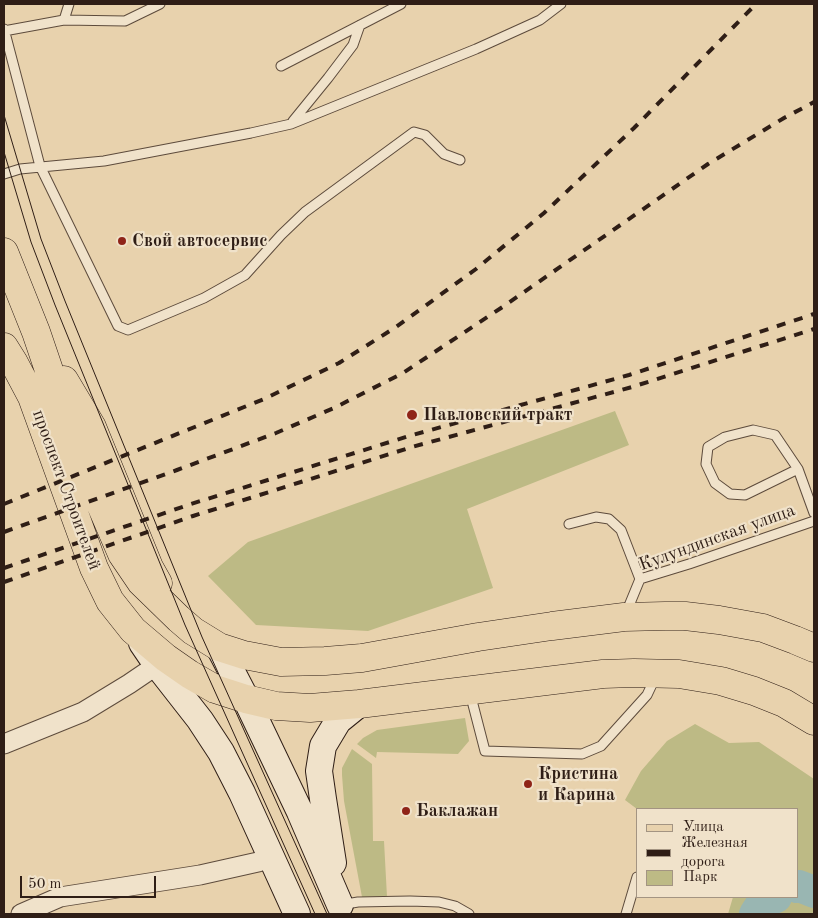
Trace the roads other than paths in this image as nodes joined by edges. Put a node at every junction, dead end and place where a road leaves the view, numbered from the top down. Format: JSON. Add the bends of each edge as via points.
{"nodes":[{"id":1,"x":69,"y":4,"type":"edge"},
{"id":2,"x":160,"y":4,"type":"edge"},
{"id":3,"x":400,"y":4,"type":"edge"},
{"id":4,"x":561,"y":4,"type":"edge"},
{"id":5,"x":64,"y":20,"type":"junction"},
{"id":6,"x":360,"y":25,"type":"junction"},
{"id":7,"x":4,"y":30,"type":"edge"},
{"id":8,"x":282,"y":66,"type":"dead end"},
{"id":9,"x":291,"y":124,"type":"junction"},
{"id":10,"x":460,"y":160,"type":"dead end"},
{"id":11,"x":40,"y":166,"type":"junction"},
{"id":12,"x":4,"y":174,"type":"edge"},
{"id":13,"x":4,"y":252,"type":"edge"},
{"id":14,"x":4,"y":348,"type":"edge"},
{"id":15,"x":798,"y":469,"type":"junction"},
{"id":16,"x":814,"y":513,"type":"edge"},
{"id":17,"x":814,"y":521,"type":"edge"},
{"id":18,"x":569,"y":524,"type":"dead end"},
{"id":19,"x":640,"y":579,"type":"junction"},
{"id":20,"x":624,"y":618,"type":"junction"},
{"id":21,"x":133,"y":630,"type":"junction"},
{"id":22,"x":814,"y":648,"type":"edge"},
{"id":23,"x":231,"y":656,"type":"junction"},
{"id":24,"x":157,"y":665,"type":"junction"},
{"id":25,"x":657,"y":674,"type":"junction"},
{"id":26,"x":215,"y":689,"type":"junction"},
{"id":27,"x":469,"y":690,"type":"junction"},
{"id":28,"x":246,"y":699,"type":"junction"},
{"id":29,"x":359,"y":704,"type":"junction"},
{"id":30,"x":814,"y":721,"type":"edge"},
{"id":31,"x":4,"y":744,"type":"edge"},
{"id":32,"x":221,"y":752,"type":"junction"},
{"id":33,"x":271,"y":856,"type":"junction"},
{"id":34,"x":636,"y":880,"type":"edge"},
{"id":35,"x":341,"y":909,"type":"edge"},
{"id":36,"x":21,"y":914,"type":"edge"},
{"id":37,"x":297,"y":914,"type":"edge"},
{"id":38,"x":469,"y":914,"type":"edge"},
{"id":39,"x":626,"y":914,"type":"edge"}],
"edges":[{"from":1,"to":5,"type":"lane"},
{"from":2,"to":5,"type":"lane","via":[[125,21]]},
{"from":3,"to":6,"type":"lane"},
{"from":4,"to":9,"type":"lane","via":[[540,20],[476,49]]},
{"from":5,"to":7,"type":"lane"},
{"from":6,"to":8,"type":"lane"},
{"from":6,"to":9,"type":"lane","via":[[353,45]]},
{"from":7,"to":11,"type":"lane"},
{"from":9,"to":11,"type":"lane","via":[[104,161]]},
{"from":10,"to":11,"type":"lane","via":[[444,154],[425,135],[414,132],[305,212],[245,275],[204,298],[128,330],[118,326]]},
{"from":11,"to":12,"type":"lane"},
{"from":13,"to":23,"type":"main road","via":[[36,332],[92,427],[149,567],[179,619]]},
{"from":14,"to":21,"type":"main road","name":"проспект Строителей","via":[[32,397],[94,568],[110,601]]},
{"from":15,"to":15,"type":"lane","via":[[775,435],[753,430],[724,437],[708,447],[706,464],[715,482],[730,494],[745,495]]},
{"from":15,"to":16,"type":"lane"},
{"from":17,"to":19,"type":"lane","name":"Кулундинская улица"},
{"from":18,"to":19,"type":"lane","via":[[596,517],[609,518],[621,530]]},
{"from":19,"to":20,"type":"lane","name":"Кулундинская улица"},
{"from":20,"to":22,"type":"main road","via":[[685,616],[719,620],[763,628]]},
{"from":20,"to":23,"type":"main road","via":[[496,634],[362,658],[281,662]]},
{"from":21,"to":24,"type":"main road"},
{"from":21,"to":26,"type":"main road","via":[[166,658]]},
{"from":23,"to":26,"type":"main road"},
{"from":23,"to":28,"type":"main road"},
{"from":24,"to":31,"type":"street","via":[[83,712]]},
{"from":24,"to":32,"type":"main road"},
{"from":25,"to":27,"type":"main road","via":[[604,674]]},
{"from":25,"to":27,"type":"lane","via":[[647,695],[601,746],[582,754],[485,751]]},
{"from":25,"to":30,"type":"main road","via":[[721,681],[784,703]]},
{"from":26,"to":28,"type":"main road"},
{"from":26,"to":32,"type":"main road","via":[[214,726]]},
{"from":27,"to":29,"type":"main road"},
{"from":28,"to":29,"type":"main road","via":[[276,706],[310,708]]},
{"from":28,"to":35,"type":"main road","via":[[304,821]]},
{"from":29,"to":35,"type":"main road","via":[[338,721],[323,746],[319,770]]},
{"from":32,"to":33,"type":"main road"},
{"from":33,"to":36,"type":"street","via":[[200,875],[60,897]]},
{"from":33,"to":37,"type":"main road"},
{"from":34,"to":39,"type":"lane"},
{"from":35,"to":38,"type":"lane","via":[[358,902],[439,902]]}]}
